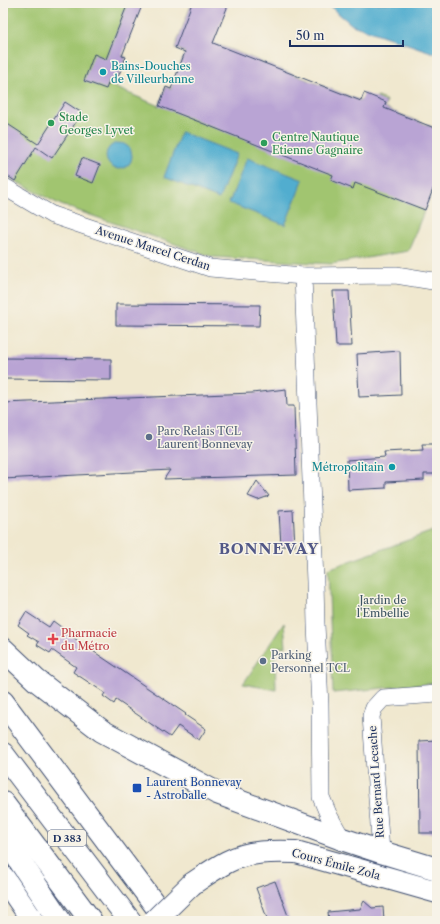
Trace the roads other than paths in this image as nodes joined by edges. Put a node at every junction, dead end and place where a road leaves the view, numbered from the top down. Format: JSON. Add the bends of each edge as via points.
{"nodes":[{"id":1,"x":3,"y":186,"type":"edge"},
{"id":2,"x":303,"y":276,"type":"junction"},
{"id":3,"x":436,"y":283,"type":"edge"},
{"id":4,"x":3,"y":649,"type":"edge"},
{"id":5,"x":437,"y":694,"type":"edge"},
{"id":6,"x":3,"y":702,"type":"edge"},
{"id":7,"x":3,"y":754,"type":"edge"},
{"id":8,"x":3,"y":803,"type":"edge"},
{"id":9,"x":3,"y":836,"type":"edge"},
{"id":10,"x":342,"y":839,"type":"junction"},
{"id":11,"x":381,"y":852,"type":"junction"},
{"id":12,"x":437,"y":869,"type":"edge"},
{"id":13,"x":3,"y":877,"type":"edge"},
{"id":14,"x":437,"y":892,"type":"edge"},
{"id":15,"x":3,"y":895,"type":"edge"},
{"id":16,"x":19,"y":921,"type":"edge"},
{"id":17,"x":33,"y":921,"type":"edge"},
{"id":18,"x":60,"y":921,"type":"edge"},
{"id":19,"x":91,"y":921,"type":"edge"},
{"id":20,"x":130,"y":921,"type":"edge"},
{"id":21,"x":154,"y":921,"type":"edge"},
{"id":22,"x":167,"y":921,"type":"edge"}],
"edges":[{"from":1,"to":2,"type":"street","name":"Avenue Marcel Cerdan","via":[[52,215],[210,268]]},
{"from":2,"to":3,"type":"street","name":"Avenue Marcel Cerdan","via":[[396,275]]},
{"from":2,"to":10,"type":"street","via":[[320,705],[321,797]]},
{"from":4,"to":10,"type":"main road","name":"Cours Émile Zola","via":[[36,680],[102,731],[217,793]]},
{"from":5,"to":11,"type":"street","name":"Rue Bernard Lecache","via":[[383,698],[371,716]]},
{"from":6,"to":22,"type":"main road"},
{"from":7,"to":20,"type":"main road","number":"D 383"},
{"from":8,"to":19,"type":"main road","number":"D 383"},
{"from":9,"to":18,"type":"main road"},
{"from":10,"to":11,"type":"main road","name":"Cours Émile Zola"},
{"from":11,"to":12,"type":"main road","name":"Cours Émile Zola"},
{"from":13,"to":17,"type":"main road"},
{"from":14,"to":21,"type":"main road","name":"Cours Émile Zola","bridge":true,"via":[[296,852],[273,850],[228,861],[192,884]]},
{"from":15,"to":16,"type":"main road"}]}
